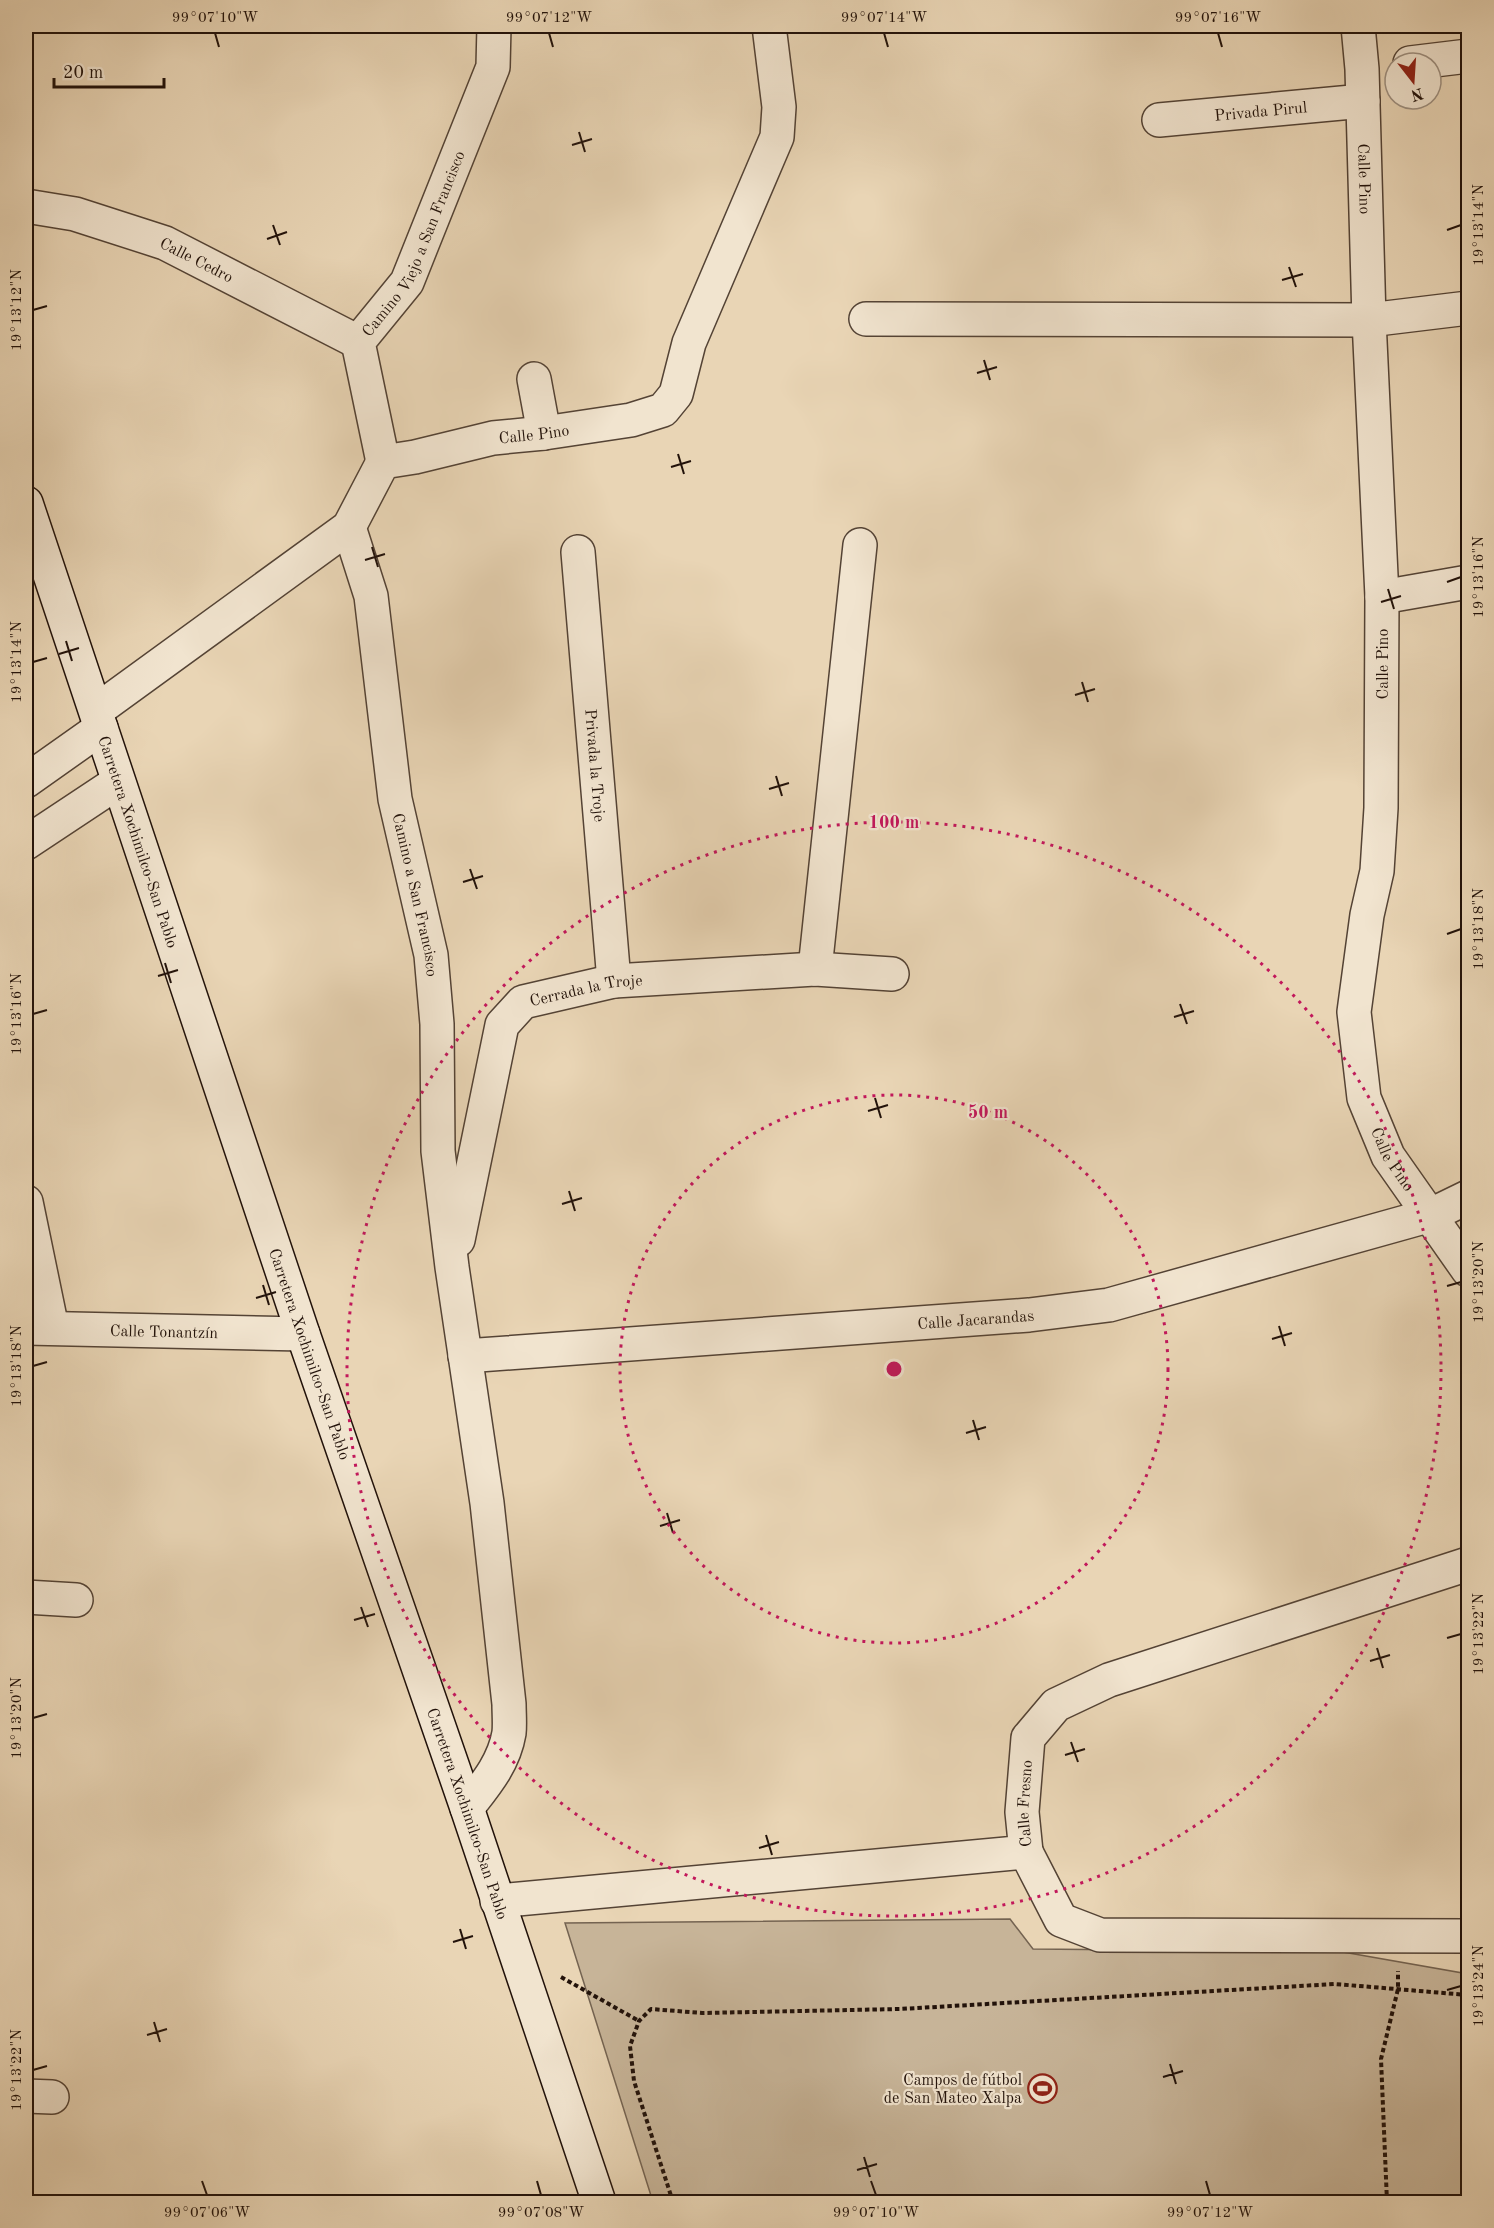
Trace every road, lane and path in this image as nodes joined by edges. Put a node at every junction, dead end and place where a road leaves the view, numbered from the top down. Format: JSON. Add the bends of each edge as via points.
{"nodes":[{"id":1,"x":494,"y":26,"type":"edge"},
{"id":2,"x":770,"y":26,"type":"edge"},
{"id":3,"x":1358,"y":26,"type":"edge"},
{"id":4,"x":1468,"y":56,"type":"edge"},
{"id":5,"x":1443,"y":59,"type":"edge"},
{"id":6,"x":1383,"y":72,"type":"edge"},
{"id":7,"x":1362,"y":85,"type":"junction"},
{"id":8,"x":1160,"y":120,"type":"dead end"},
{"id":9,"x":26,"y":206,"type":"edge"},
{"id":10,"x":1468,"y":308,"type":"edge"},
{"id":11,"x":866,"y":319,"type":"dead end"},
{"id":12,"x":1369,"y":320,"type":"junction"},
{"id":13,"x":358,"y":342,"type":"junction"},
{"id":14,"x":534,"y":379,"type":"dead end"},
{"id":15,"x":544,"y":433,"type":"junction"},
{"id":16,"x":383,"y":462,"type":"junction"},
{"id":17,"x":26,"y":503,"type":"edge"},
{"id":18,"x":349,"y":527,"type":"junction"},
{"id":19,"x":860,"y":545,"type":"dead end"},
{"id":20,"x":578,"y":552,"type":"dead end"},
{"id":21,"x":1468,"y":582,"type":"edge"},
{"id":22,"x":1382,"y":597,"type":"junction"},
{"id":23,"x":98,"y":720,"type":"junction"},
{"id":24,"x":26,"y":781,"type":"edge"},
{"id":25,"x":118,"y":782,"type":"junction"},
{"id":26,"x":26,"y":843,"type":"edge"},
{"id":27,"x":815,"y":969,"type":"junction"},
{"id":28,"x":892,"y":974,"type":"dead end"},
{"id":29,"x":614,"y":981,"type":"junction"},
{"id":30,"x":1468,"y":1197,"type":"edge"},
{"id":31,"x":26,"y":1202,"type":"edge"},
{"id":32,"x":1431,"y":1215,"type":"junction"},
{"id":33,"x":452,"y":1267,"type":"junction"},
{"id":34,"x":1468,"y":1270,"type":"edge"},
{"id":35,"x":39,"y":1328,"type":"edge"},
{"id":36,"x":303,"y":1334,"type":"junction"},
{"id":37,"x":465,"y":1356,"type":"junction"},
{"id":38,"x":1468,"y":1564,"type":"edge"},
{"id":39,"x":26,"y":1597,"type":"edge"},
{"id":40,"x":76,"y":1600,"type":"dead end"},
{"id":41,"x":467,"y":1808,"type":"junction"},
{"id":42,"x":1026,"y":1852,"type":"junction"},
{"id":43,"x":497,"y":1901,"type":"junction"},
{"id":44,"x":1399,"y":1936,"type":"junction"},
{"id":45,"x":1468,"y":1936,"type":"edge"},
{"id":46,"x":523,"y":1974,"type":"junction"},
{"id":47,"x":1398,"y":1989,"type":"junction"},
{"id":48,"x":1468,"y":1995,"type":"edge"},
{"id":49,"x":639,"y":2021,"type":"junction"},
{"id":50,"x":599,"y":2202,"type":"edge"},
{"id":51,"x":673,"y":2202,"type":"edge"},
{"id":52,"x":1387,"y":2202,"type":"edge"}],
"edges":[{"from":1,"to":13,"type":"street","name":"Camino Viejo a San Francisco","via":[[493,67],[407,282]]},
{"from":2,"to":15,"type":"street","name":"Calle Pino","via":[[779,107],[777,137],[689,343],[676,394],[663,410],[631,420]]},
{"from":3,"to":7,"type":"street","name":"Calle Pino"},
{"from":4,"to":5,"type":"street"},
{"from":6,"to":7,"type":"street","name":"Privada Pirul"},
{"from":7,"to":8,"type":"street","name":"Privada Pirul"},
{"from":7,"to":12,"type":"street","name":"Calle Pino"},
{"from":9,"to":13,"type":"street","name":"Calle Cedro","via":[[75,214],[165,243]]},
{"from":10,"to":12,"type":"street"},
{"from":11,"to":12,"type":"street"},
{"from":12,"to":22,"type":"street","name":"Calle Pino"},
{"from":13,"to":16,"type":"street","name":"Camino Viejo a San Francisco"},
{"from":14,"to":15,"type":"street"},
{"from":15,"to":16,"type":"street","name":"Calle Pino","via":[[493,438]]},
{"from":16,"to":18,"type":"street"},
{"from":17,"to":23,"type":"street","name":"Carretera Xochimilco-San Pablo"},
{"from":18,"to":23,"type":"street"},
{"from":18,"to":33,"type":"street","name":"Camino a San Francisco","via":[[371,596],[395,799],[431,955],[437,1024],[438,1150]]},
{"from":19,"to":27,"type":"street"},
{"from":20,"to":29,"type":"street","name":"Privada la Troje"},
{"from":21,"to":22,"type":"street"},
{"from":22,"to":32,"type":"street","name":"Calle Pino","via":[[1382,808],[1377,871],[1354,1012],[1364,1098],[1388,1155]]},
{"from":23,"to":24,"type":"street"},
{"from":23,"to":25,"type":"street","name":"Carretera Xochimilco-San Pablo"},
{"from":25,"to":26,"type":"street"},
{"from":25,"to":36,"type":"street","name":"Carretera Xochimilco-San Pablo"},
{"from":27,"to":28,"type":"street","name":"Cerrada la Troje"},
{"from":27,"to":29,"type":"street","name":"Cerrada la Troje"},
{"from":29,"to":33,"type":"street","name":"Cerrada la Troje","via":[[523,1002],[502,1025]]},
{"from":30,"to":32,"type":"street","name":"Calle Jacarandas"},
{"from":31,"to":35,"type":"street"},
{"from":32,"to":34,"type":"street","name":"Calle Pino"},
{"from":32,"to":37,"type":"street","name":"Calle Jacarandas","via":[[1109,1305],[1029,1315]]},
{"from":33,"to":37,"type":"street","name":"Camino a San Francisco"},
{"from":35,"to":36,"type":"street","name":"Calle Tonantzín"},
{"from":36,"to":41,"type":"street","name":"Carretera Xochimilco-San Pablo"},
{"from":37,"to":41,"type":"street","name":"Camino a San Francisco","via":[[487,1503],[509,1732],[502,1758]]},
{"from":38,"to":42,"type":"street","name":"Calle Fresno","via":[[1109,1680],[1056,1705],[1028,1738],[1022,1812]]},
{"from":39,"to":40,"type":"street"},
{"from":41,"to":43,"type":"street","name":"Carretera Xochimilco-San Pablo"},
{"from":42,"to":43,"type":"street","name":"Calle Fresno"},
{"from":42,"to":44,"type":"street","via":[[1061,1920],[1100,1935]]},
{"from":43,"to":46,"type":"street","name":"Carretera Xochimilco-San Pablo"},
{"from":44,"to":45,"type":"street"},
{"from":44,"to":47,"type":"path"},
{"from":46,"to":49,"type":"path","via":[[561,1976]]},
{"from":46,"to":50,"type":"street","name":"Carretera Xochimilco-San Pablo"},
{"from":47,"to":48,"type":"path"},
{"from":47,"to":49,"type":"path","via":[[1335,1984],[900,2009],[702,2013],[651,2009]]},
{"from":47,"to":52,"type":"path","via":[[1381,2059]]},
{"from":49,"to":51,"type":"path","via":[[630,2046],[634,2081]]}]}
